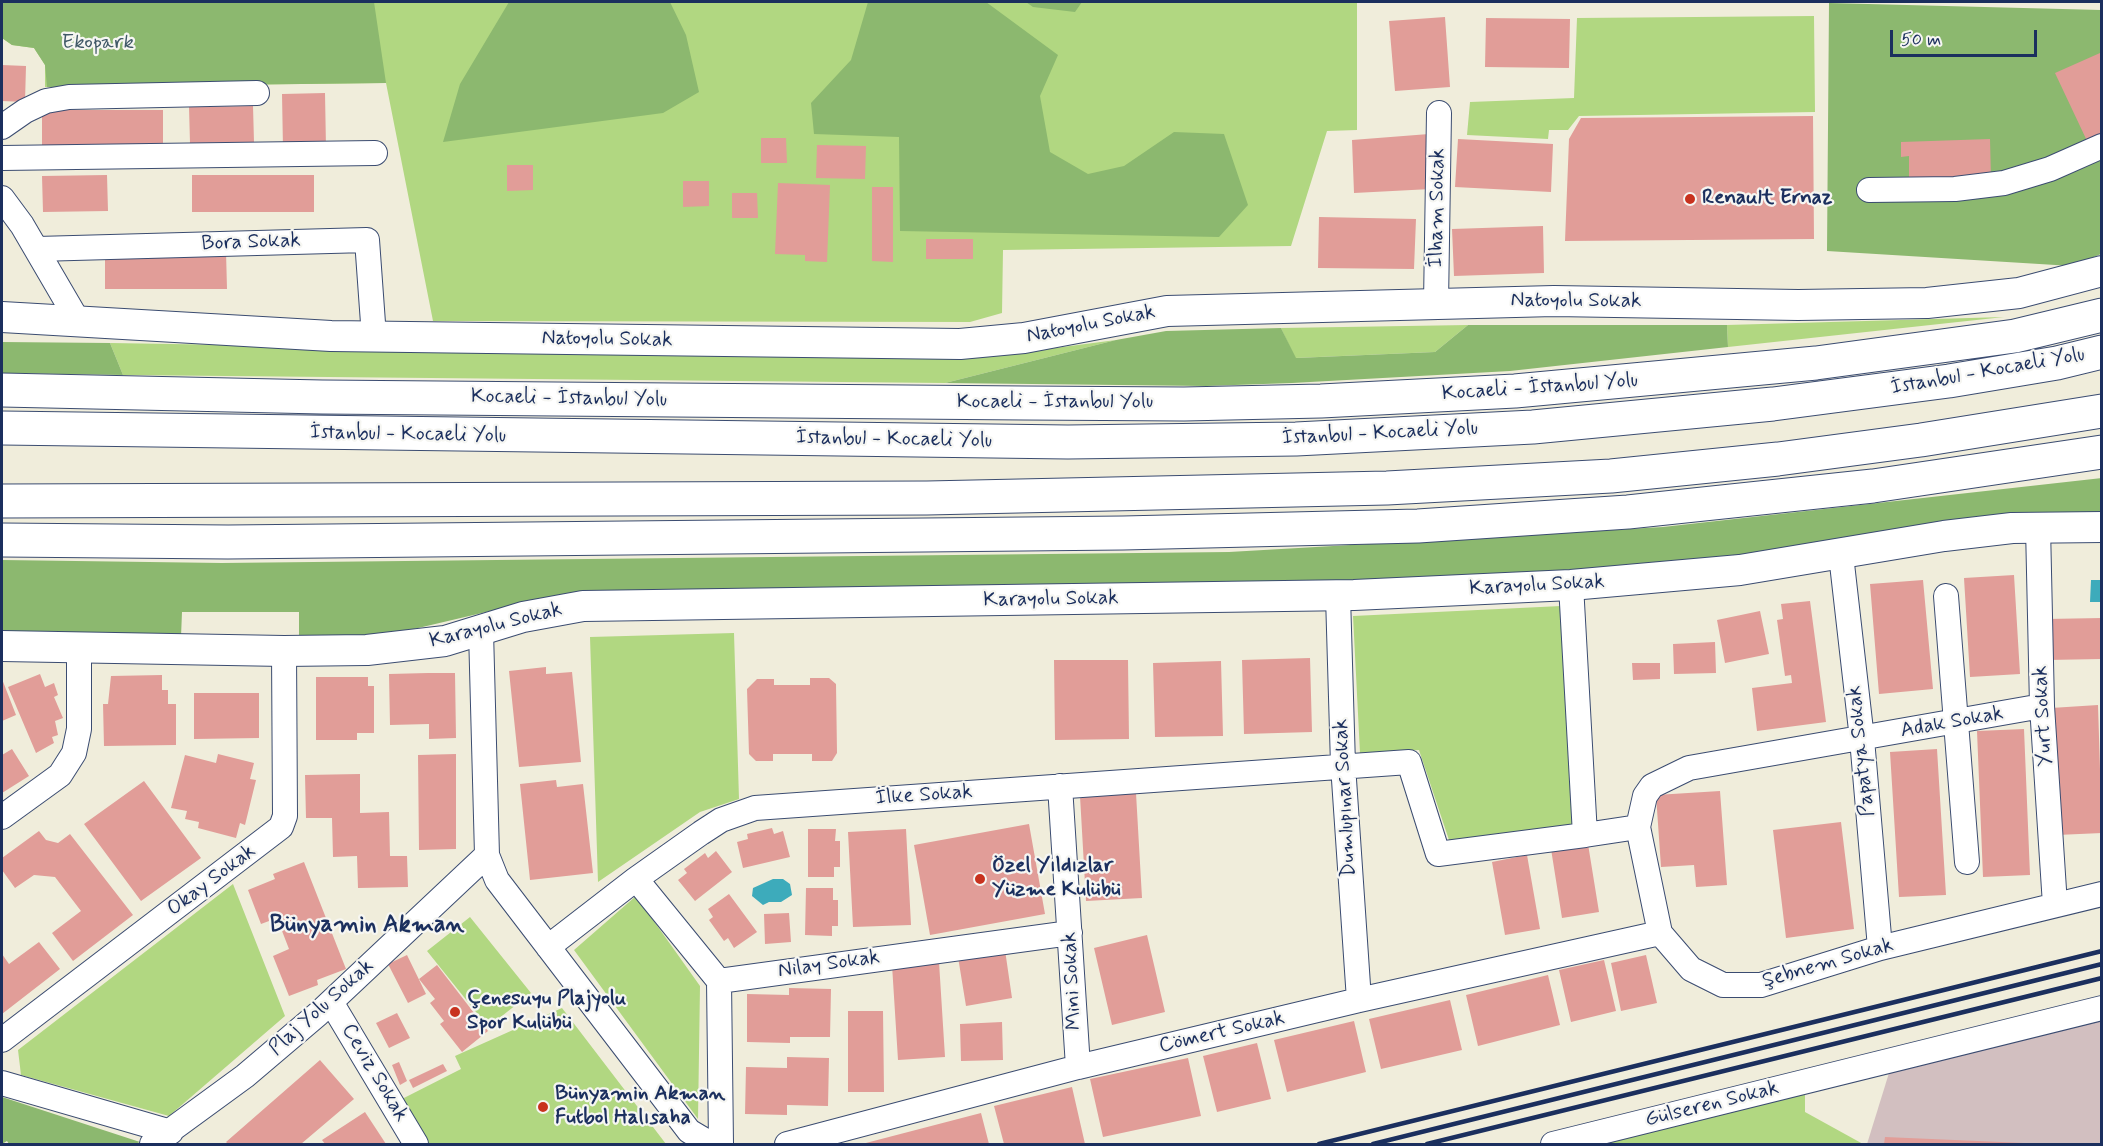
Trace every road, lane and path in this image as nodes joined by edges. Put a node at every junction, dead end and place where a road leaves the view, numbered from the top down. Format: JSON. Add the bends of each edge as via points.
{"nodes":[{"id":1,"x":257,"y":93,"type":"dead end"},
{"id":2,"x":1439,"y":113,"type":"dead end"},
{"id":3,"x":2,"y":127,"type":"edge"},
{"id":4,"x":2102,"y":146,"type":"edge"},
{"id":5,"x":375,"y":153,"type":"dead end"},
{"id":6,"x":2,"y":158,"type":"edge"},
{"id":7,"x":1869,"y":190,"type":"dead end"},
{"id":8,"x":2,"y":199,"type":"edge"},
{"id":9,"x":37,"y":249,"type":"junction"},
{"id":10,"x":2102,"y":271,"type":"edge"},
{"id":11,"x":1436,"y":303,"type":"junction"},
{"id":12,"x":2102,"y":315,"type":"edge"},
{"id":13,"x":2,"y":317,"type":"edge"},
{"id":14,"x":78,"y":321,"type":"junction"},
{"id":15,"x":375,"y":337,"type":"junction"},
{"id":16,"x":2102,"y":352,"type":"edge"},
{"id":17,"x":2,"y":390,"type":"edge"},
{"id":18,"x":2102,"y":411,"type":"edge"},
{"id":19,"x":2,"y":428,"type":"edge"},
{"id":20,"x":2102,"y":452,"type":"edge"},
{"id":21,"x":2,"y":501,"type":"edge"},
{"id":22,"x":2037,"y":527,"type":"junction"},
{"id":23,"x":2102,"y":527,"type":"edge"},
{"id":24,"x":2,"y":540,"type":"edge"},
{"id":25,"x":1841,"y":555,"type":"junction"},
{"id":26,"x":1571,"y":585,"type":"junction"},
{"id":27,"x":1338,"y":596,"type":"junction"},
{"id":28,"x":1946,"y":596,"type":"dead end"},
{"id":29,"x":481,"y":631,"type":"junction"},
{"id":30,"x":2,"y":646,"type":"edge"},
{"id":31,"x":80,"y":648,"type":"junction"},
{"id":32,"x":284,"y":651,"type":"junction"},
{"id":33,"x":2042,"y":706,"type":"junction"},
{"id":34,"x":1956,"y":722,"type":"junction"},
{"id":35,"x":1862,"y":739,"type":"junction"},
{"id":36,"x":1343,"y":765,"type":"junction"},
{"id":37,"x":1060,"y":786,"type":"junction"},
{"id":38,"x":2,"y":817,"type":"edge"},
{"id":39,"x":1638,"y":827,"type":"junction"},
{"id":40,"x":1585,"y":835,"type":"junction"},
{"id":41,"x":487,"y":855,"type":"junction"},
{"id":42,"x":1967,"y":862,"type":"dead end"},
{"id":43,"x":636,"y":879,"type":"junction"},
{"id":44,"x":2102,"y":894,"type":"edge"},
{"id":45,"x":2055,"y":905,"type":"junction"},
{"id":46,"x":1070,"y":933,"type":"junction"},
{"id":47,"x":1660,"y":933,"type":"junction"},
{"id":48,"x":548,"y":947,"type":"junction"},
{"id":49,"x":1880,"y":948,"type":"junction"},
{"id":50,"x":719,"y":981,"type":"junction"},
{"id":51,"x":1359,"y":1000,"type":"junction"},
{"id":52,"x":331,"y":1002,"type":"junction"},
{"id":53,"x":2102,"y":1008,"type":"edge"},
{"id":54,"x":2,"y":1040,"type":"edge"},
{"id":55,"x":1078,"y":1067,"type":"junction"},
{"id":56,"x":2,"y":1083,"type":"edge"},
{"id":57,"x":164,"y":1140,"type":"edge"},
{"id":58,"x":416,"y":1144,"type":"edge"},
{"id":59,"x":711,"y":1144,"type":"edge"},
{"id":60,"x":721,"y":1144,"type":"edge"},
{"id":61,"x":787,"y":1144,"type":"edge"},
{"id":62,"x":1553,"y":1144,"type":"edge"}],
"edges":[{"from":1,"to":3,"type":"street","via":[[69,97],[25,111]]},
{"from":2,"to":11,"type":"street","name":"İlham Sokak"},
{"from":4,"to":7,"type":"street","via":[[2050,169],[2004,183],[1955,189]]},
{"from":5,"to":6,"type":"street"},
{"from":8,"to":9,"type":"street"},
{"from":9,"to":14,"type":"street"},
{"from":9,"to":15,"type":"street","name":"Bora Sokak","via":[[367,240]]},
{"from":10,"to":11,"type":"main road","name":"Natoyolu Sokak","via":[[2019,293],[1892,305]]},
{"from":11,"to":15,"type":"main road","name":"Natoyolu Sokak","via":[[1167,311],[1024,338],[960,344]]},
{"from":12,"to":17,"type":"highway","name":"Kocaeli - İstanbul Yolu","via":[[2015,336],[1816,363],[1515,391],[1321,401],[1035,403]]},
{"from":13,"to":14,"type":"main road","name":"Natoyolu Sokak"},
{"from":14,"to":15,"type":"main road","name":"Natoyolu Sokak"},
{"from":16,"to":19,"type":"highway","name":"İstanbul - Kocaeli Yolu","via":[[2057,363],[1785,403],[1533,427],[1296,439],[1092,442]]},
{"from":18,"to":21,"type":"highway","via":[[1778,459],[1611,476],[1387,488],[927,498]]},
{"from":20,"to":24,"type":"highway","via":[[1873,486],[1628,512],[1418,526],[1123,533],[228,542]]},
{"from":22,"to":23,"type":"main road","name":"Karayolu Sokak"},
{"from":22,"to":25,"type":"main road","name":"Karayolu Sokak","via":[[1944,536]]},
{"from":22,"to":33,"type":"street","name":"Yurt Sokak"},
{"from":25,"to":26,"type":"main road","name":"Karayolu Sokak","via":[[1740,570]]},
{"from":25,"to":35,"type":"street","name":"Papatya Sokak"},
{"from":26,"to":27,"type":"main road","name":"Karayolu Sokak"},
{"from":26,"to":40,"type":"street"},
{"from":27,"to":29,"type":"main road","name":"Karayolu Sokak","via":[[583,606],[534,614]]},
{"from":27,"to":36,"type":"street","name":"Dumlupınar Sokak"},
{"from":28,"to":34,"type":"street"},
{"from":29,"to":32,"type":"main road","name":"Karayolu Sokak","via":[[422,645]]},
{"from":29,"to":41,"type":"street"},
{"from":30,"to":31,"type":"main road","name":"Karayolu Sokak"},
{"from":31,"to":32,"type":"main road","name":"Karayolu Sokak"},
{"from":31,"to":38,"type":"street","via":[[79,729],[74,753],[60,775]]},
{"from":32,"to":54,"type":"street","name":"Okay Sokak","via":[[285,803],[281,826]]},
{"from":33,"to":34,"type":"street","name":"Adak Sokak"},
{"from":33,"to":45,"type":"street","name":"Yurt Sokak"},
{"from":34,"to":35,"type":"street","name":"Adak Sokak"},
{"from":34,"to":42,"type":"street"},
{"from":35,"to":39,"type":"street","name":"Adak Sokak","via":[[1674,773],[1652,786],[1645,796]]},
{"from":35,"to":49,"type":"street","name":"Papatya Sokak"},
{"from":36,"to":37,"type":"street","name":"İlke Sokak"},
{"from":36,"to":40,"type":"street","name":"İlke Sokak","via":[[1409,762],[1438,854]]},
{"from":36,"to":51,"type":"street","name":"Dumlupınar Sokak"},
{"from":37,"to":43,"type":"street","name":"İlke Sokak","via":[[755,808],[721,820]]},
{"from":37,"to":46,"type":"street","name":"Mini Sokak"},
{"from":39,"to":40,"type":"street"},
{"from":39,"to":47,"type":"street","name":"Şebnem Sokak"},
{"from":41,"to":48,"type":"street","via":[[503,888]]},
{"from":41,"to":52,"type":"street","name":"Plaj Yolu Sokak"},
{"from":43,"to":48,"type":"street","name":"İlke Sokak"},
{"from":43,"to":50,"type":"street"},
{"from":44,"to":45,"type":"street","name":"Şebnem Sokak"},
{"from":45,"to":49,"type":"street","name":"Şebnem Sokak"},
{"from":46,"to":50,"type":"street","name":"Nilay Sokak"},
{"from":46,"to":55,"type":"street","name":"Mini Sokak"},
{"from":47,"to":49,"type":"street","name":"Şebnem Sokak","via":[[1691,969],[1723,985],[1761,985]]},
{"from":47,"to":51,"type":"street","name":"Cömert Sokak"},
{"from":48,"to":59,"type":"street","via":[[689,1131]]},
{"from":50,"to":60,"type":"street"},
{"from":51,"to":55,"type":"street","name":"Cömert Sokak"},
{"from":52,"to":57,"type":"street","name":"Plaj Yolu Sokak"},
{"from":52,"to":58,"type":"street","name":"Ceviz Sokak"},
{"from":53,"to":62,"type":"street","name":"Gülseren Sokak"},
{"from":55,"to":61,"type":"street","name":"Cömert Sokak"},
{"from":56,"to":57,"type":"street"}]}
